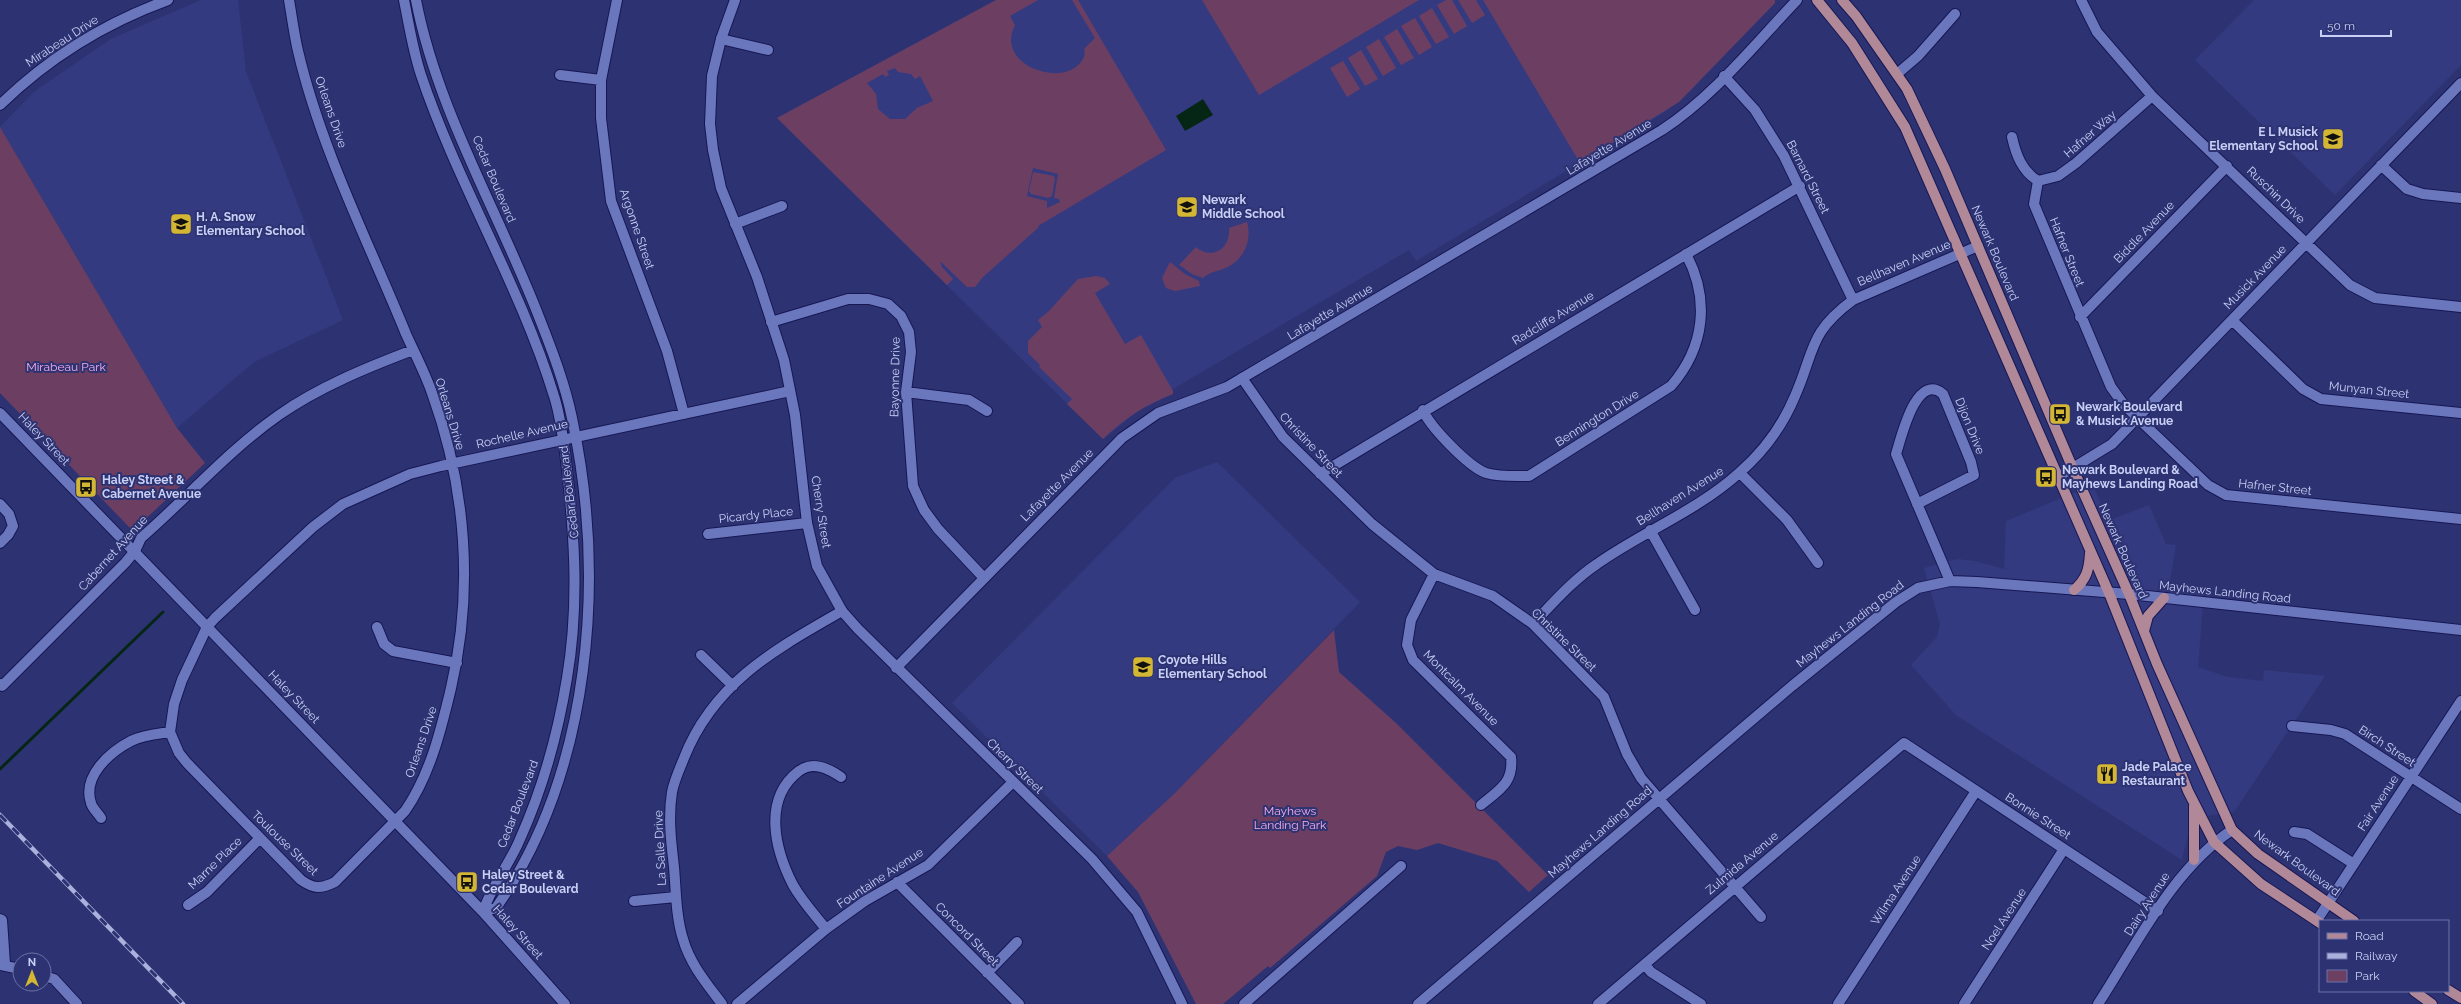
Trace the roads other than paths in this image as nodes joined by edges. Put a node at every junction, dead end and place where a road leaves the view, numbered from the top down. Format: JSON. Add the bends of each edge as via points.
{"nodes":[{"id":1,"x":168,"y":0,"type":"edge"},
{"id":2,"x":290,"y":0,"type":"edge"},
{"id":3,"x":404,"y":0,"type":"edge"},
{"id":4,"x":416,"y":0,"type":"edge"},
{"id":5,"x":617,"y":0,"type":"edge"},
{"id":6,"x":735,"y":0,"type":"edge"},
{"id":7,"x":1797,"y":0,"type":"edge"},
{"id":8,"x":1817,"y":0,"type":"edge"},
{"id":9,"x":1842,"y":0,"type":"edge"},
{"id":10,"x":2081,"y":0,"type":"edge"},
{"id":11,"x":1955,"y":14,"type":"dead end"},
{"id":12,"x":721,"y":39,"type":"junction"},
{"id":13,"x":768,"y":50,"type":"dead end"},
{"id":14,"x":1897,"y":74,"type":"junction"},
{"id":15,"x":560,"y":75,"type":"dead end"},
{"id":16,"x":1724,"y":76,"type":"junction"},
{"id":17,"x":601,"y":80,"type":"junction"},
{"id":18,"x":2461,"y":83,"type":"edge"},
{"id":19,"x":2152,"y":96,"type":"junction"},
{"id":20,"x":0,"y":106,"type":"edge"},
{"id":21,"x":2012,"y":137,"type":"dead end"},
{"id":22,"x":2381,"y":164,"type":"junction"},
{"id":23,"x":2227,"y":166,"type":"junction"},
{"id":24,"x":2038,"y":181,"type":"junction"},
{"id":25,"x":1800,"y":186,"type":"junction"},
{"id":26,"x":2461,"y":198,"type":"edge"},
{"id":27,"x":782,"y":206,"type":"dead end"},
{"id":28,"x":735,"y":224,"type":"junction"},
{"id":29,"x":2306,"y":242,"type":"junction"},
{"id":30,"x":1978,"y":246,"type":"junction"},
{"id":31,"x":1686,"y":254,"type":"junction"},
{"id":32,"x":1960,"y":254,"type":"junction"},
{"id":33,"x":1853,"y":300,"type":"junction"},
{"id":34,"x":2461,"y":307,"type":"edge"},
{"id":35,"x":2080,"y":317,"type":"junction"},
{"id":36,"x":2232,"y":320,"type":"junction"},
{"id":37,"x":771,"y":322,"type":"junction"},
{"id":38,"x":413,"y":350,"type":"junction"},
{"id":39,"x":1242,"y":378,"type":"junction"},
{"id":40,"x":790,"y":391,"type":"junction"},
{"id":41,"x":906,"y":392,"type":"junction"},
{"id":42,"x":1424,"y":410,"type":"junction"},
{"id":43,"x":987,"y":411,"type":"dead end"},
{"id":44,"x":0,"y":413,"type":"edge"},
{"id":45,"x":2461,"y":413,"type":"edge"},
{"id":46,"x":684,"y":414,"type":"junction"},
{"id":47,"x":2138,"y":416,"type":"junction"},
{"id":48,"x":575,"y":436,"type":"junction"},
{"id":49,"x":563,"y":438,"type":"junction"},
{"id":50,"x":451,"y":464,"type":"junction"},
{"id":51,"x":2072,"y":469,"type":"junction"},
{"id":52,"x":1740,"y":473,"type":"junction"},
{"id":53,"x":1320,"y":474,"type":"junction"},
{"id":54,"x":2058,"y":477,"type":"junction"},
{"id":55,"x":0,"y":504,"type":"edge"},
{"id":56,"x":1917,"y":504,"type":"junction"},
{"id":57,"x":2461,"y":519,"type":"edge"},
{"id":58,"x":807,"y":523,"type":"junction"},
{"id":59,"x":1650,"y":530,"type":"junction"},
{"id":60,"x":708,"y":534,"type":"dead end"},
{"id":61,"x":0,"y":543,"type":"edge"},
{"id":62,"x":135,"y":551,"type":"junction"},
{"id":63,"x":2090,"y":551,"type":"junction"},
{"id":64,"x":1818,"y":563,"type":"dead end"},
{"id":65,"x":1434,"y":574,"type":"junction"},
{"id":66,"x":984,"y":578,"type":"junction"},
{"id":67,"x":1950,"y":581,"type":"junction"},
{"id":68,"x":2074,"y":590,"type":"junction"},
{"id":69,"x":2109,"y":593,"type":"junction"},
{"id":70,"x":2129,"y":594,"type":"junction"},
{"id":71,"x":2164,"y":598,"type":"junction"},
{"id":72,"x":1695,"y":610,"type":"dead end"},
{"id":73,"x":842,"y":611,"type":"junction"},
{"id":74,"x":1533,"y":624,"type":"junction"},
{"id":75,"x":207,"y":627,"type":"junction"},
{"id":76,"x":377,"y":627,"type":"dead end"},
{"id":77,"x":2461,"y":630,"type":"edge"},
{"id":78,"x":2144,"y":631,"type":"junction"},
{"id":79,"x":701,"y":655,"type":"dead end"},
{"id":80,"x":457,"y":663,"type":"junction"},
{"id":81,"x":896,"y":668,"type":"junction"},
{"id":82,"x":1,"y":685,"type":"edge"},
{"id":83,"x":733,"y":686,"type":"junction"},
{"id":84,"x":2461,"y":701,"type":"edge"},
{"id":85,"x":2292,"y":726,"type":"dead end"},
{"id":86,"x":170,"y":732,"type":"junction"},
{"id":87,"x":1904,"y":743,"type":"joint"},
{"id":88,"x":840,"y":777,"type":"dead end"},
{"id":89,"x":2411,"y":777,"type":"junction"},
{"id":90,"x":1013,"y":782,"type":"junction"},
{"id":91,"x":1976,"y":791,"type":"junction"},
{"id":92,"x":1658,"y":799,"type":"junction"},
{"id":93,"x":2193,"y":802,"type":"junction"},
{"id":94,"x":1481,"y":806,"type":"dead end"},
{"id":95,"x":2461,"y":809,"type":"edge"},
{"id":96,"x":101,"y":818,"type":"dead end"},
{"id":97,"x":395,"y":820,"type":"junction"},
{"id":98,"x":2232,"y":830,"type":"junction"},
{"id":99,"x":2294,"y":832,"type":"dead end"},
{"id":100,"x":260,"y":838,"type":"junction"},
{"id":101,"x":2214,"y":842,"type":"junction"},
{"id":102,"x":2064,"y":849,"type":"junction"},
{"id":103,"x":2194,"y":860,"type":"junction"},
{"id":104,"x":2354,"y":864,"type":"junction"},
{"id":105,"x":1401,"y":866,"type":"dead end"},
{"id":106,"x":897,"y":882,"type":"junction"},
{"id":107,"x":1734,"y":887,"type":"junction"},
{"id":108,"x":676,"y":897,"type":"junction"},
{"id":109,"x":634,"y":901,"type":"dead end"},
{"id":110,"x":2330,"y":902,"type":"junction"},
{"id":111,"x":188,"y":905,"type":"dead end"},
{"id":112,"x":2158,"y":911,"type":"junction"},
{"id":113,"x":483,"y":912,"type":"junction"},
{"id":114,"x":1761,"y":917,"type":"dead end"},
{"id":115,"x":0,"y":919,"type":"edge"},
{"id":116,"x":2319,"y":920,"type":"edge"},
{"id":117,"x":2353,"y":920,"type":"edge"},
{"id":118,"x":2318,"y":922,"type":"edge"},
{"id":119,"x":826,"y":929,"type":"junction"},
{"id":120,"x":1017,"y":942,"type":"dead end"},
{"id":121,"x":3,"y":964,"type":"edge"},
{"id":122,"x":1645,"y":965,"type":"junction"},
{"id":123,"x":987,"y":973,"type":"junction"},
{"id":124,"x":52,"y":978,"type":"edge"},
{"id":125,"x":2449,"y":991,"type":"edge"},
{"id":126,"x":2415,"y":992,"type":"edge"},
{"id":127,"x":2461,"y":998,"type":"edge"},
{"id":128,"x":77,"y":1004,"type":"edge"},
{"id":129,"x":565,"y":1004,"type":"edge"},
{"id":130,"x":722,"y":1004,"type":"edge"},
{"id":131,"x":737,"y":1004,"type":"edge"},
{"id":132,"x":1019,"y":1004,"type":"edge"},
{"id":133,"x":1182,"y":1004,"type":"edge"},
{"id":134,"x":1244,"y":1004,"type":"edge"},
{"id":135,"x":1418,"y":1004,"type":"edge"},
{"id":136,"x":1598,"y":1004,"type":"edge"},
{"id":137,"x":1701,"y":1004,"type":"edge"},
{"id":138,"x":1838,"y":1004,"type":"edge"},
{"id":139,"x":1964,"y":1004,"type":"edge"},
{"id":140,"x":2098,"y":1004,"type":"edge"},
{"id":141,"x":2432,"y":1004,"type":"edge"}],
"edges":[{"from":1,"to":20,"type":"street","name":"Mirabeau Drive","via":[[109,25],[67,50],[30,78]]},
{"from":2,"to":38,"type":"street","name":"Orleans Drive","via":[[298,49],[324,136]]},
{"from":3,"to":49,"type":"street","name":"Cedar Boulevard","via":[[421,73],[541,360],[554,395]]},
{"from":4,"to":48,"type":"street","name":"Cedar Boulevard","via":[[428,51],[447,103],[553,353]]},
{"from":5,"to":17,"type":"street","name":"Argonne Street"},
{"from":6,"to":12,"type":"street","name":"Cherry Street"},
{"from":7,"to":16,"type":"street","name":"Lafayette Avenue"},
{"from":8,"to":32,"type":"main road","via":[[1852,43],[1905,127]]},
{"from":9,"to":14,"type":"main road","name":"Newark Boulevard"},
{"from":10,"to":19,"type":"street","name":"Ruschin Drive","via":[[2097,32]]},
{"from":11,"to":14,"type":"street","via":[[1918,56]]},
{"from":12,"to":13,"type":"street"},
{"from":12,"to":28,"type":"street","name":"Cherry Street","via":[[712,76],[710,124],[721,188]]},
{"from":14,"to":30,"type":"main road","name":"Newark Boulevard","via":[[1908,89]]},
{"from":15,"to":17,"type":"street"},
{"from":16,"to":25,"type":"street","name":"Barnard Street","via":[[1755,110]]},
{"from":16,"to":39,"type":"street","name":"Lafayette Avenue","via":[[1682,116],[1662,130]]},
{"from":17,"to":46,"type":"street","name":"Argonne Street","via":[[601,125],[611,201],[667,351]]},
{"from":18,"to":22,"type":"street","name":"Musick Avenue"},
{"from":19,"to":23,"type":"street","name":"Ruschin Drive"},
{"from":19,"to":24,"type":"street","name":"Hafner Way","via":[[2076,163],[2058,176]]},
{"from":21,"to":24,"type":"street","via":[[2017,157],[2030,176]]},
{"from":22,"to":26,"type":"street","via":[[2407,189],[2423,194]]},
{"from":22,"to":29,"type":"street","name":"Musick Avenue"},
{"from":23,"to":29,"type":"street","name":"Ruschin Drive"},
{"from":23,"to":35,"type":"street","name":"Biddle Avenue"},
{"from":24,"to":35,"type":"street","name":"Hafner Street","via":[[2034,204]]},
{"from":25,"to":31,"type":"street","name":"Radcliffe Avenue"},
{"from":25,"to":33,"type":"street","name":"Barnard Street"},
{"from":27,"to":28,"type":"street"},
{"from":28,"to":37,"type":"street","name":"Cherry Street","via":[[757,277]]},
{"from":29,"to":34,"type":"street","name":"Ruschin Drive","via":[[2350,285],[2375,298]]},
{"from":29,"to":36,"type":"street","name":"Musick Avenue"},
{"from":30,"to":32,"type":"street","name":"Bellhaven Avenue"},
{"from":30,"to":51,"type":"main road","name":"Newark Boulevard"},
{"from":31,"to":42,"type":"street","name":"Radcliffe Avenue"},
{"from":31,"to":42,"type":"street","name":"Bennington Drive","via":[[1693,266],[1699,291],[1702,322],[1685,371],[1672,386],[1529,476],[1502,476],[1484,472],[1457,451],[1431,425]]},
{"from":32,"to":33,"type":"street","name":"Bellhaven Avenue"},
{"from":32,"to":54,"type":"main road"},
{"from":33,"to":52,"type":"street","name":"Bellhaven Avenue","via":[[1836,312],[1823,327],[1814,341],[1788,411],[1765,447]]},
{"from":35,"to":47,"type":"street","name":"Hafner Street","via":[[2111,387],[2124,405]]},
{"from":36,"to":45,"type":"street","name":"Munyan Street","via":[[2303,389],[2321,399]]},
{"from":36,"to":47,"type":"street","name":"Musick Avenue"},
{"from":37,"to":40,"type":"street","name":"Cherry Street","via":[[784,360]]},
{"from":37,"to":41,"type":"street","name":"Bayonne Drive","via":[[848,299],[869,299],[888,304],[901,316],[909,332],[911,352]]},
{"from":38,"to":50,"type":"street","name":"Orleans Drive","via":[[432,393]]},
{"from":38,"to":62,"type":"street","name":"Cabernet Avenue","via":[[326,388],[280,414],[237,448],[141,538]]},
{"from":39,"to":53,"type":"street","name":"Christine Street","via":[[1283,437]]},
{"from":39,"to":66,"type":"street","name":"Lafayette Avenue","via":[[1208,396],[1158,414],[1122,438]]},
{"from":40,"to":46,"type":"street","name":"Rochelle Avenue"},
{"from":40,"to":58,"type":"street","name":"Cherry Street"},
{"from":41,"to":43,"type":"street","via":[[969,400]]},
{"from":41,"to":66,"type":"street","name":"Bayonne Drive","via":[[913,486],[924,510],[938,530]]},
{"from":42,"to":53,"type":"street","name":"Radcliffe Avenue"},
{"from":44,"to":62,"type":"street","name":"Haley Street"},
{"from":46,"to":48,"type":"street","name":"Rochelle Avenue"},
{"from":47,"to":51,"type":"street","name":"Musick Avenue","via":[[2112,444]]},
{"from":47,"to":57,"type":"street","name":"Hafner Street","via":[[2208,485],[2226,495]]},
{"from":48,"to":49,"type":"street","name":"Rochelle Avenue"},
{"from":48,"to":113,"type":"street","name":"Cedar Boulevard","via":[[586,505],[590,575],[586,646],[574,716],[548,811],[534,846],[496,908]]},
{"from":49,"to":50,"type":"street","name":"Rochelle Avenue"},
{"from":49,"to":113,"type":"street","name":"Cedar Boulevard","via":[[572,506],[576,574],[567,676],[552,748],[540,785],[515,850],[488,896]]},
{"from":50,"to":75,"type":"street","name":"Rochelle Avenue","via":[[410,474],[343,504],[313,527]]},
{"from":50,"to":80,"type":"street","name":"Orleans Drive","via":[[462,511],[465,566]]},
{"from":51,"to":54,"type":"street","name":"Musick Avenue"},
{"from":51,"to":70,"type":"main road","name":"Newark Boulevard"},
{"from":52,"to":59,"type":"street","name":"Bellhaven Avenue","via":[[1713,493]]},
{"from":52,"to":64,"type":"street","via":[[1787,520]]},
{"from":53,"to":65,"type":"street","name":"Christine Street","via":[[1372,524]]},
{"from":54,"to":63,"type":"main road"},
{"from":55,"to":61,"type":"street","via":[[10,514],[13,526]]},
{"from":56,"to":56,"type":"street","name":"Dijon Drive","via":[[1896,454],[1910,410],[1918,396],[1937,390],[1943,394],[1972,462],[1974,475]]},
{"from":56,"to":67,"type":"street","name":"Dijon Drive"},
{"from":58,"to":60,"type":"street","name":"Picardy Place"},
{"from":58,"to":73,"type":"street","name":"Cherry Street","via":[[817,566]]},
{"from":59,"to":72,"type":"street"},
{"from":59,"to":74,"type":"street","name":"Bellhaven Avenue","via":[[1596,564]]},
{"from":62,"to":75,"type":"street","name":"Haley Street"},
{"from":62,"to":82,"type":"street","name":"Cabernet Avenue"},
{"from":63,"to":68,"type":"main road","via":[[2089,569]]},
{"from":63,"to":69,"type":"main road"},
{"from":65,"to":74,"type":"street","name":"Christine Street","via":[[1493,596]]},
{"from":65,"to":94,"type":"street","name":"Montcalm Avenue","via":[[1412,620],[1407,645],[1413,660],[1511,756],[1512,769],[1508,781]]},
{"from":66,"to":81,"type":"street","name":"Lafayette Avenue"},
{"from":67,"to":68,"type":"street","name":"Mayhews Landing Road"},
{"from":67,"to":92,"type":"street","name":"Mayhews Landing Road","via":[[1918,588],[1896,602]]},
{"from":68,"to":69,"type":"street","name":"Mayhews Landing Road"},
{"from":69,"to":70,"type":"street","name":"Mayhews Landing Road"},
{"from":69,"to":93,"type":"main road"},
{"from":70,"to":71,"type":"street","name":"Mayhews Landing Road"},
{"from":70,"to":78,"type":"main road","name":"Newark Boulevard"},
{"from":71,"to":77,"type":"street","name":"Mayhews Landing Road"},
{"from":71,"to":78,"type":"main road","via":[[2148,616]]},
{"from":73,"to":81,"type":"street","name":"Cherry Street"},
{"from":73,"to":83,"type":"street","name":"La Salle Drive","via":[[785,642],[758,662]]},
{"from":74,"to":92,"type":"street","name":"Christine Street","via":[[1604,697],[1631,761]]},
{"from":75,"to":86,"type":"street","name":"Rochelle Avenue","via":[[182,680],[174,704]]},
{"from":75,"to":97,"type":"street","name":"Haley Street"},
{"from":76,"to":80,"type":"street","via":[[384,644],[393,651]]},
{"from":78,"to":98,"type":"main road","name":"Newark Boulevard"},
{"from":79,"to":83,"type":"street"},
{"from":80,"to":97,"type":"street","name":"Orleans Drive","via":[[443,722],[430,762],[413,799]]},
{"from":81,"to":90,"type":"street","name":"Cherry Street"},
{"from":83,"to":108,"type":"street","name":"La Salle Drive","via":[[704,717],[692,738],[672,791],[670,824]]},
{"from":84,"to":89,"type":"street","name":"Fair Avenue"},
{"from":85,"to":89,"type":"street","name":"Birch Street","via":[[2345,734]]},
{"from":86,"to":96,"type":"street","via":[[148,735],[131,741],[96,770],[88,785],[91,803]]},
{"from":86,"to":100,"type":"street","name":"Toulouse Street","via":[[179,753],[187,763]]},
{"from":87,"to":91,"type":"street","name":"Bonnie Street"},
{"from":87,"to":107,"type":"street","name":"Zulmida Avenue"},
{"from":88,"to":119,"type":"street","via":[[830,769],[810,766],[802,769],[784,788],[776,807],[776,834],[786,868],[794,885]]},
{"from":89,"to":95,"type":"street","name":"Birch Street"},
{"from":89,"to":104,"type":"street","name":"Fair Avenue"},
{"from":90,"to":106,"type":"street","name":"Fountaine Avenue","via":[[928,865]]},
{"from":90,"to":133,"type":"street","name":"Cherry Street","via":[[1092,858],[1137,912]]},
{"from":91,"to":102,"type":"street","name":"Bonnie Street"},
{"from":91,"to":138,"type":"street","name":"Wilma Avenue"},
{"from":92,"to":107,"type":"street","name":"Christine Street"},
{"from":92,"to":135,"type":"street","name":"Mayhews Landing Road"},
{"from":93,"to":101,"type":"main road"},
{"from":93,"to":103,"type":"main road"},
{"from":97,"to":100,"type":"street","name":"Toulouse Street","via":[[335,882],[321,889],[301,880]]},
{"from":97,"to":113,"type":"street","name":"Haley Street"},
{"from":98,"to":101,"type":"street","name":"Dairy Avenue"},
{"from":98,"to":110,"type":"main road","name":"Newark Boulevard","via":[[2258,854]]},
{"from":99,"to":104,"type":"street","via":[[2307,834]]},
{"from":100,"to":111,"type":"street","name":"Marne Place","via":[[207,892]]},
{"from":101,"to":103,"type":"street","name":"Dairy Avenue"},
{"from":101,"to":118,"type":"main road","via":[[2261,884]]},
{"from":102,"to":112,"type":"street","name":"Bonnie Street"},
{"from":102,"to":139,"type":"street","name":"Noel Avenue"},
{"from":103,"to":112,"type":"street","name":"Dairy Avenue"},
{"from":104,"to":110,"type":"street","name":"Fair Avenue"},
{"from":105,"to":134,"type":"street"},
{"from":106,"to":119,"type":"street","name":"Fountaine Avenue"},
{"from":106,"to":123,"type":"street","name":"Concord Street"},
{"from":107,"to":114,"type":"street","name":"Christine Street"},
{"from":107,"to":122,"type":"street","name":"Zulmida Avenue"},
{"from":108,"to":109,"type":"street"},
{"from":108,"to":130,"type":"street","name":"La Salle Drive","via":[[683,939],[697,971]]},
{"from":110,"to":116,"type":"street","name":"Fair Avenue"},
{"from":110,"to":117,"type":"main road","name":"Newark Boulevard"},
{"from":112,"to":140,"type":"street","name":"Dairy Avenue"},
{"from":113,"to":129,"type":"street","name":"Haley Street"},
{"from":115,"to":121,"type":"street"},
{"from":119,"to":131,"type":"street","name":"Fountaine Avenue"},
{"from":120,"to":123,"type":"street"},
{"from":122,"to":136,"type":"street","name":"Zulmida Avenue"},
{"from":122,"to":137,"type":"street","via":[[1651,972]]},
{"from":123,"to":132,"type":"street","name":"Concord Street"},
{"from":124,"to":128,"type":"street"},
{"from":125,"to":127,"type":"main road"},
{"from":126,"to":141,"type":"main road"}]}
